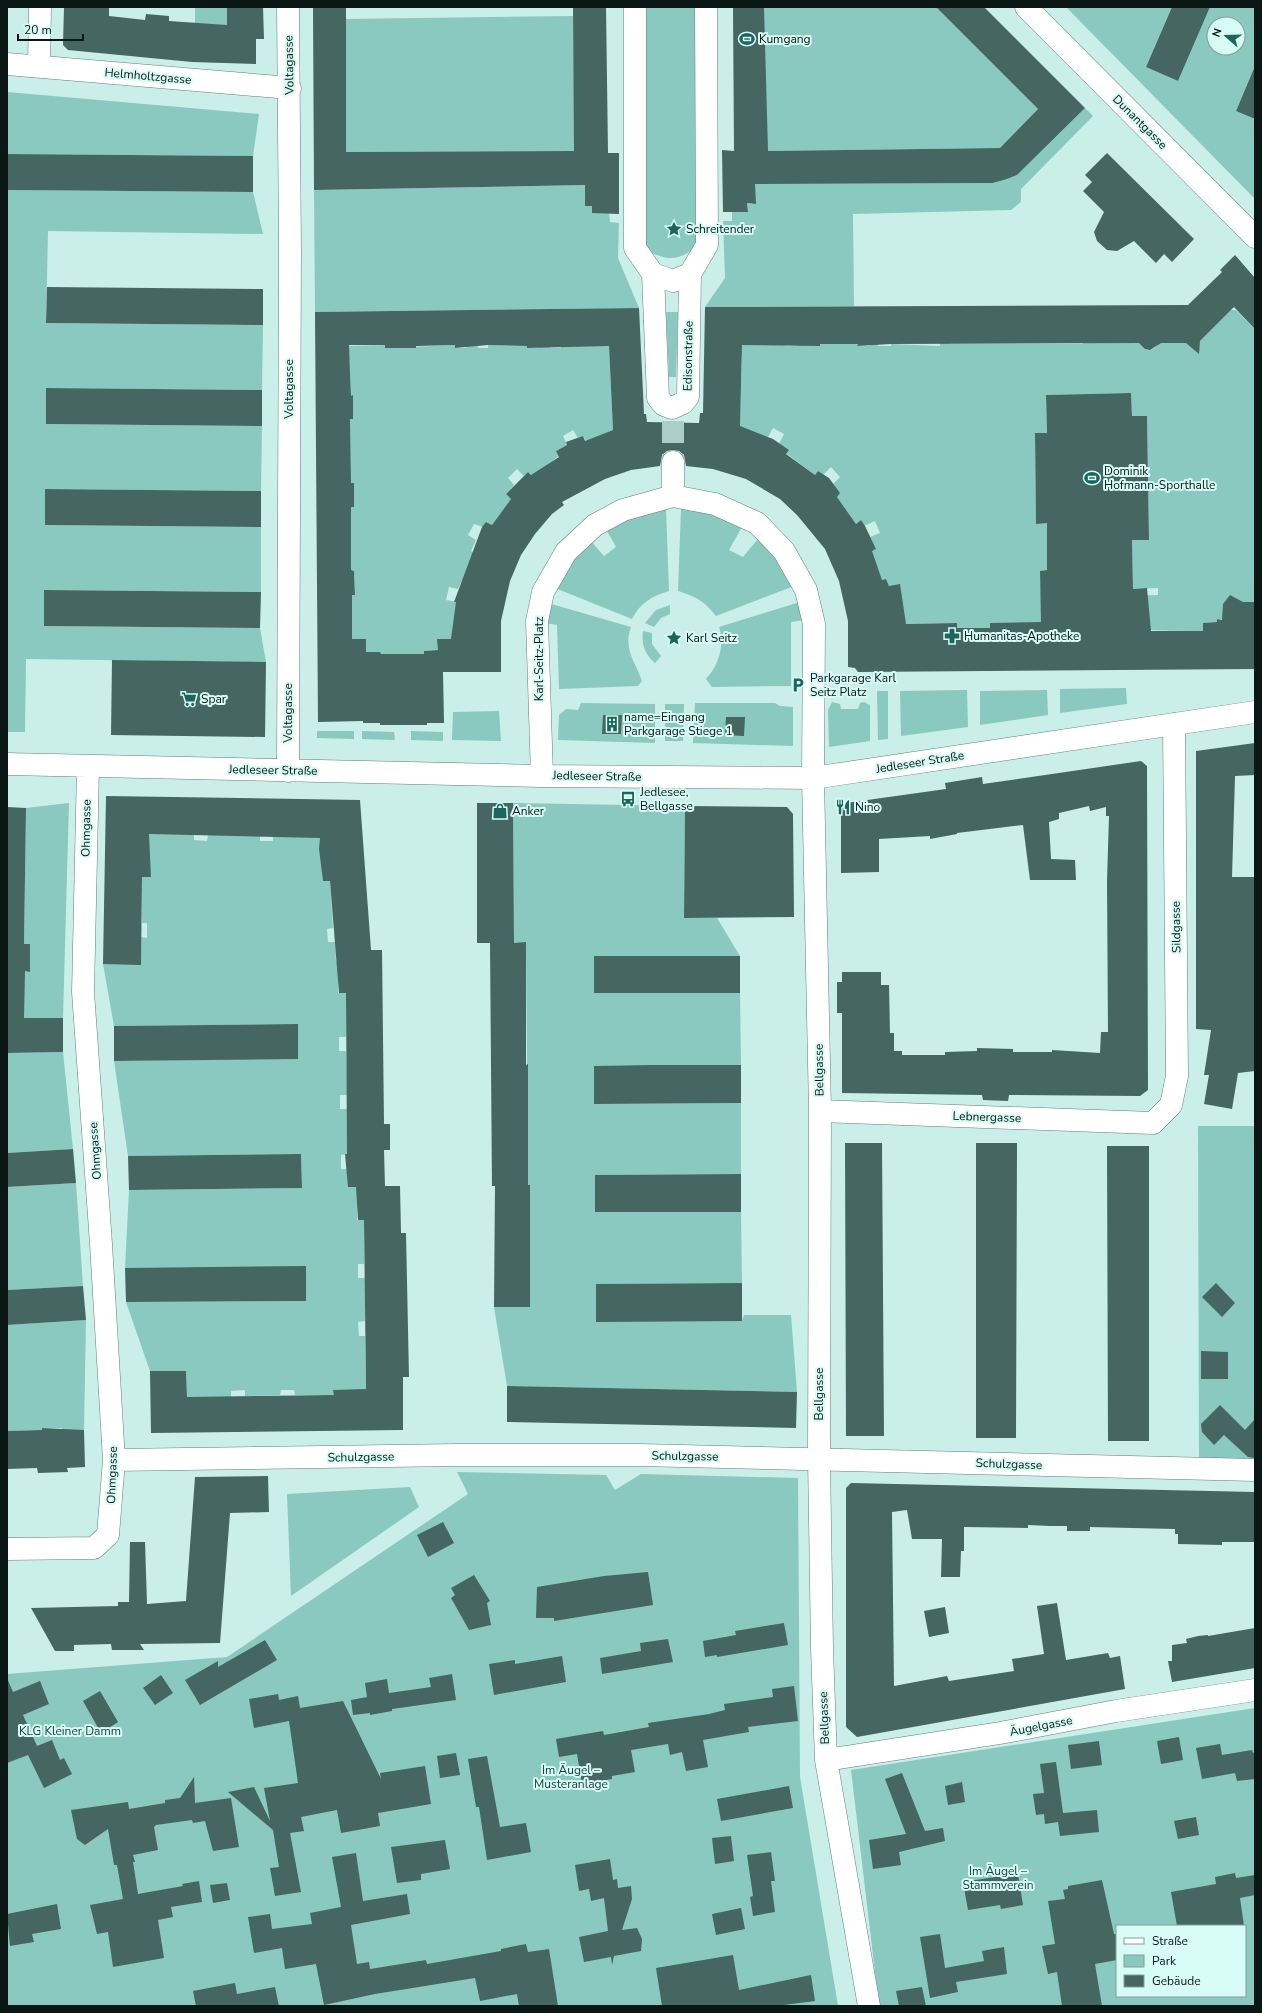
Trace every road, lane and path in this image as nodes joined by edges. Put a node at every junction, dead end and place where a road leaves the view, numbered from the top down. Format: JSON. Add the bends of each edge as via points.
{"nodes":[{"id":1,"x":40,"y":7,"type":"edge"},
{"id":2,"x":288,"y":7,"type":"edge"},
{"id":3,"x":635,"y":7,"type":"edge"},
{"id":4,"x":706,"y":7,"type":"edge"},
{"id":5,"x":1026,"y":7,"type":"edge"},
{"id":6,"x":7,"y":64,"type":"edge"},
{"id":7,"x":39,"y":66,"type":"junction"},
{"id":8,"x":290,"y":88,"type":"junction"},
{"id":9,"x":1255,"y":237,"type":"edge"},
{"id":10,"x":653,"y":274,"type":"junction"},
{"id":11,"x":690,"y":274,"type":"junction"},
{"id":12,"x":673,"y":462,"type":"tunnel mouth"},
{"id":13,"x":673,"y":496,"type":"junction"},
{"id":14,"x":1255,"y":712,"type":"edge"},
{"id":15,"x":1174,"y":724,"type":"junction"},
{"id":16,"x":7,"y":764,"type":"edge"},
{"id":17,"x":88,"y":767,"type":"junction"},
{"id":18,"x":288,"y":771,"type":"junction"},
{"id":19,"x":542,"y":776,"type":"junction"},
{"id":20,"x":813,"y":778,"type":"junction"},
{"id":21,"x":820,"y":1111,"type":"junction"},
{"id":22,"x":1153,"y":1123,"type":"joint"},
{"id":23,"x":819,"y":1459,"type":"junction"},
{"id":24,"x":114,"y":1460,"type":"junction"},
{"id":25,"x":1255,"y":1470,"type":"edge"},
{"id":26,"x":7,"y":1549,"type":"edge"},
{"id":27,"x":1255,"y":1690,"type":"edge"},
{"id":28,"x":826,"y":1760,"type":"junction"},
{"id":29,"x":869,"y":2006,"type":"edge"}],
"edges":[{"from":1,"to":7,"type":"street"},
{"from":2,"to":8,"type":"street","name":"Voltagasse"},
{"from":3,"to":10,"type":"street","via":[[635,248]]},
{"from":4,"to":11,"type":"street","name":"Edisonstraße","via":[[707,245]]},
{"from":5,"to":9,"type":"street","name":"Dunantgasse"},
{"from":6,"to":7,"type":"street","name":"Helmholtzgasse"},
{"from":7,"to":8,"type":"street","name":"Helmholtzgasse"},
{"from":8,"to":18,"type":"street","name":"Voltagasse"},
{"from":10,"to":11,"type":"street","via":[[673,281]]},
{"from":10,"to":11,"type":"street","name":"Edisonstraße","via":[[658,398],[672,415],[688,397]]},
{"from":12,"to":13,"type":"street"},
{"from":13,"to":19,"type":"street","name":"Karl-Seitz-Platz","via":[[622,510],[595,525],[566,552],[543,592],[537,621]]},
{"from":13,"to":20,"type":"street","name":"Karl-Seitz-Platz","via":[[715,504],[757,523],[784,551],[806,590],[814,624]]},
{"from":14,"to":15,"type":"street","name":"Jedleseer Straße"},
{"from":15,"to":20,"type":"street","name":"Jedleseer Straße"},
{"from":15,"to":22,"type":"street","name":"Sildgasse","via":[[1177,1076],[1171,1105]]},
{"from":16,"to":17,"type":"street","name":"Jedleseer Straße"},
{"from":17,"to":18,"type":"street","name":"Jedleseer Straße"},
{"from":17,"to":24,"type":"street","name":"Ohmgasse","via":[[83,992]]},
{"from":18,"to":19,"type":"street","name":"Jedleseer Straße"},
{"from":19,"to":20,"type":"street","name":"Jedleseer Straße"},
{"from":20,"to":21,"type":"street","name":"Bellgasse"},
{"from":21,"to":22,"type":"street","name":"Lebnergasse"},
{"from":21,"to":23,"type":"street","name":"Bellgasse"},
{"from":23,"to":24,"type":"street","name":"Schulzgasse","via":[[640,1455],[457,1455]]},
{"from":23,"to":25,"type":"street","name":"Schulzgasse"},
{"from":23,"to":28,"type":"street","name":"Bellgasse"},
{"from":24,"to":26,"type":"street","name":"Ohmgasse","via":[[108,1535],[94,1548]]},
{"from":27,"to":28,"type":"street","name":"Äugelgasse"},
{"from":28,"to":29,"type":"street","name":"Bellgasse"}]}
